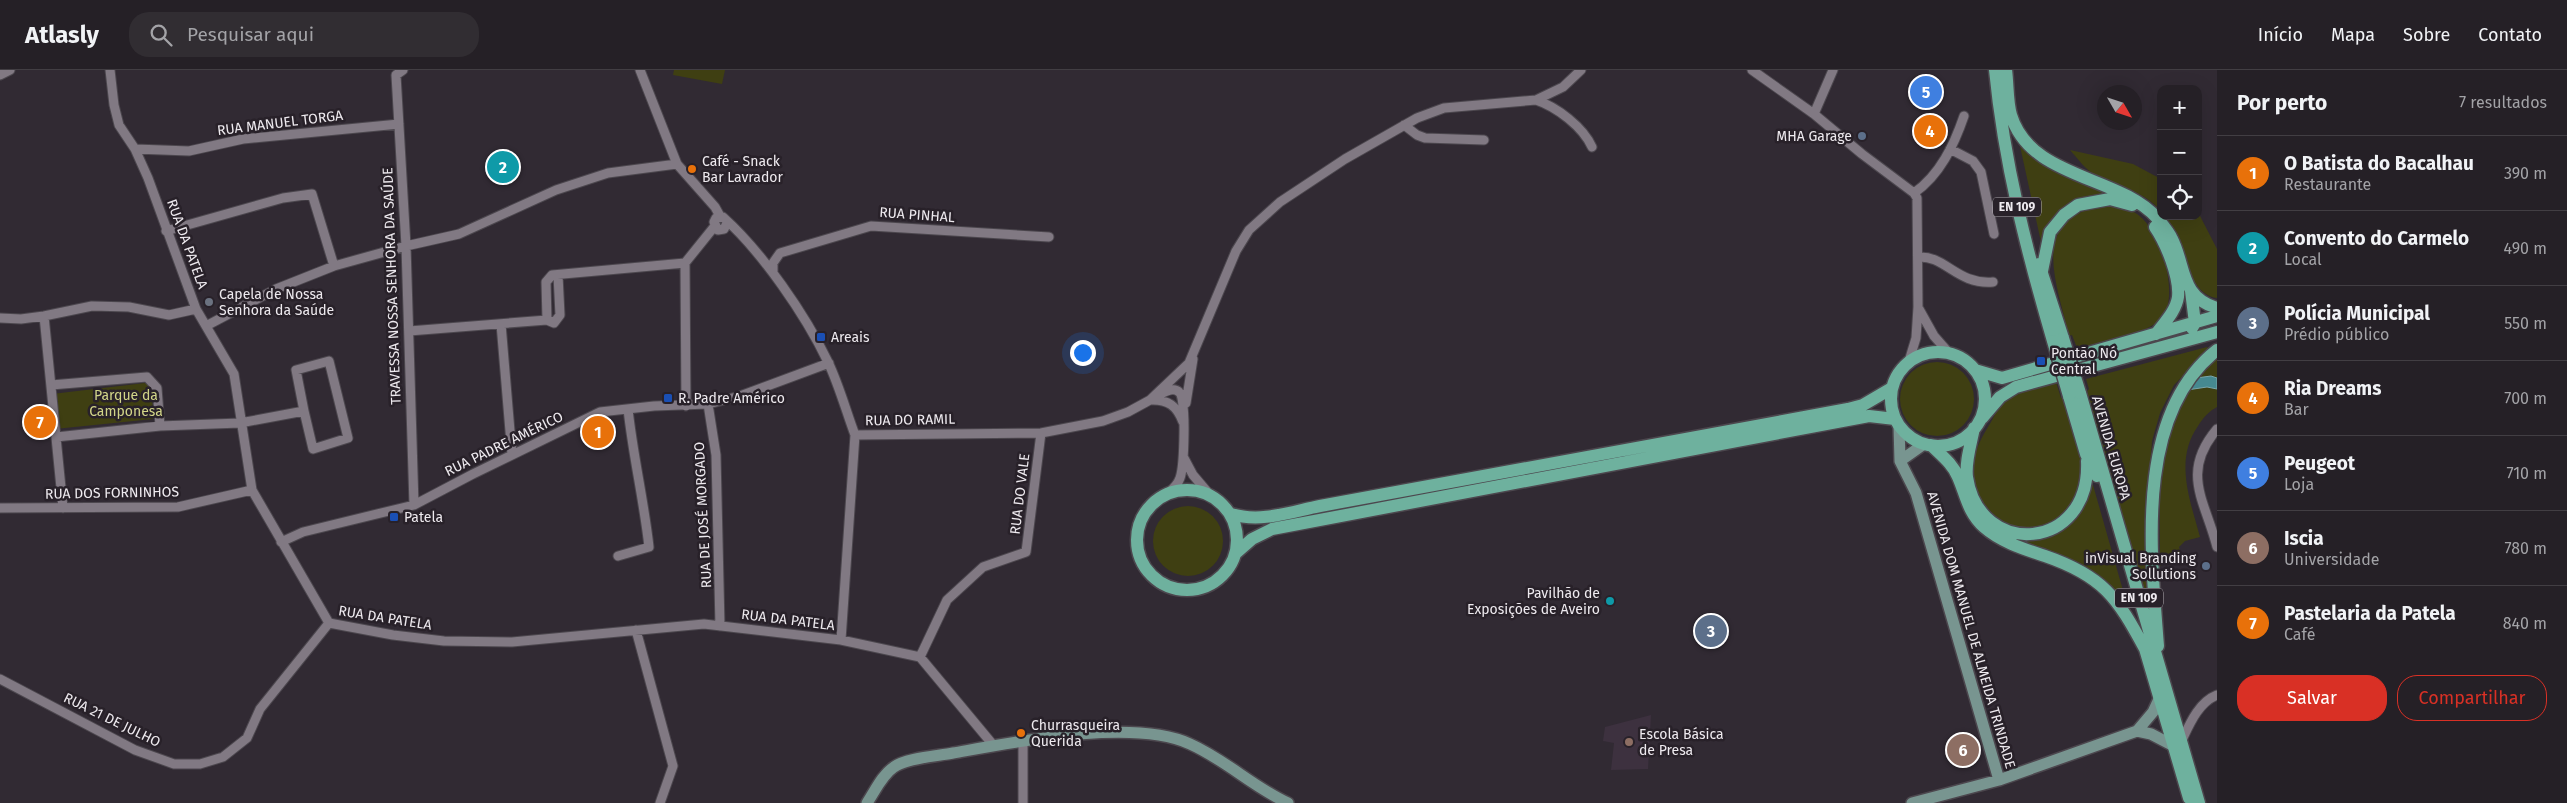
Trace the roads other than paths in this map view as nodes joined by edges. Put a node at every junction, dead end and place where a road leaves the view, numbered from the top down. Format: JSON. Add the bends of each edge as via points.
{"nodes":[{"id":1,"x":10,"y":70,"type":"edge"},
{"id":2,"x":110,"y":70,"type":"edge"},
{"id":3,"x":403,"y":70,"type":"edge"},
{"id":4,"x":640,"y":70,"type":"edge"},
{"id":5,"x":1581,"y":70,"type":"edge"},
{"id":6,"x":1752,"y":70,"type":"edge"},
{"id":7,"x":1833,"y":70,"type":"edge"},
{"id":8,"x":1994,"y":70,"type":"edge"},
{"id":9,"x":2002,"y":70,"type":"edge"},
{"id":10,"x":2006,"y":70,"type":"edge"},
{"id":11,"x":0,"y":75,"type":"edge"},
{"id":12,"x":1536,"y":100,"type":"junction"},
{"id":13,"x":1814,"y":114,"type":"junction"},
{"id":14,"x":1964,"y":116,"type":"dead end"},
{"id":15,"x":399,"y":124,"type":"junction"},
{"id":16,"x":1404,"y":125,"type":"junction"},
{"id":17,"x":1484,"y":140,"type":"dead end"},
{"id":18,"x":1592,"y":147,"type":"dead end"},
{"id":19,"x":135,"y":149,"type":"junction"},
{"id":20,"x":1950,"y":149,"type":"junction"},
{"id":21,"x":677,"y":164,"type":"junction"},
{"id":22,"x":1914,"y":193,"type":"junction"},
{"id":23,"x":720,"y":216,"type":"junction"},
{"id":24,"x":727,"y":223,"type":"junction"},
{"id":25,"x":714,"y":227,"type":"junction"},
{"id":26,"x":166,"y":231,"type":"junction"},
{"id":27,"x":1994,"y":234,"type":"dead end"},
{"id":28,"x":1049,"y":237,"type":"dead end"},
{"id":29,"x":406,"y":246,"type":"junction"},
{"id":30,"x":1918,"y":257,"type":"junction"},
{"id":31,"x":685,"y":263,"type":"junction"},
{"id":32,"x":334,"y":266,"type":"junction"},
{"id":33,"x":2042,"y":271,"type":"junction"},
{"id":34,"x":772,"y":273,"type":"junction"},
{"id":35,"x":558,"y":275,"type":"junction"},
{"id":36,"x":1993,"y":282,"type":"dead end"},
{"id":37,"x":2191,"y":291,"type":"junction"},
{"id":38,"x":1918,"y":307,"type":"junction"},
{"id":39,"x":2217,"y":308,"type":"edge"},
{"id":40,"x":196,"y":309,"type":"junction"},
{"id":41,"x":44,"y":316,"type":"junction"},
{"id":42,"x":2217,"y":316,"type":"edge"},
{"id":43,"x":0,"y":318,"type":"edge"},
{"id":44,"x":547,"y":320,"type":"junction"},
{"id":45,"x":2195,"y":322,"type":"junction"},
{"id":46,"x":501,"y":324,"type":"junction"},
{"id":47,"x":206,"y":326,"type":"junction"},
{"id":48,"x":409,"y":331,"type":"junction"},
{"id":49,"x":2217,"y":332,"type":"edge"},
{"id":50,"x":2156,"y":334,"type":"junction"},
{"id":51,"x":2058,"y":339,"type":"junction"},
{"id":52,"x":2170,"y":344,"type":"junction"},
{"id":53,"x":2217,"y":350,"type":"edge"},
{"id":54,"x":1949,"y":353,"type":"junction"},
{"id":55,"x":1193,"y":356,"type":"junction"},
{"id":56,"x":1909,"y":362,"type":"junction"},
{"id":57,"x":829,"y":363,"type":"junction"},
{"id":58,"x":1975,"y":370,"type":"junction"},
{"id":59,"x":51,"y":385,"type":"junction"},
{"id":60,"x":1892,"y":388,"type":"junction"},
{"id":61,"x":2074,"y":394,"type":"junction"},
{"id":62,"x":1150,"y":400,"type":"junction"},
{"id":63,"x":708,"y":404,"type":"junction"},
{"id":64,"x":686,"y":406,"type":"junction"},
{"id":65,"x":628,"y":409,"type":"junction"},
{"id":66,"x":304,"y":411,"type":"junction"},
{"id":67,"x":1185,"y":412,"type":"junction"},
{"id":68,"x":1897,"y":422,"type":"junction"},
{"id":69,"x":240,"y":423,"type":"junction"},
{"id":70,"x":1183,"y":423,"type":"junction"},
{"id":71,"x":1977,"y":424,"type":"junction"},
{"id":72,"x":160,"y":426,"type":"junction"},
{"id":73,"x":2217,"y":430,"type":"edge"},
{"id":74,"x":1042,"y":433,"type":"junction"},
{"id":75,"x":855,"y":435,"type":"junction"},
{"id":76,"x":56,"y":437,"type":"junction"},
{"id":77,"x":1928,"y":445,"type":"junction"},
{"id":78,"x":2086,"y":454,"type":"junction"},
{"id":79,"x":512,"y":455,"type":"junction"},
{"id":80,"x":1184,"y":458,"type":"junction"},
{"id":81,"x":1900,"y":461,"type":"junction"},
{"id":82,"x":252,"y":490,"type":"junction"},
{"id":83,"x":1168,"y":493,"type":"junction"},
{"id":84,"x":1210,"y":495,"type":"junction"},
{"id":85,"x":414,"y":506,"type":"junction"},
{"id":86,"x":0,"y":508,"type":"edge"},
{"id":87,"x":63,"y":508,"type":"junction"},
{"id":88,"x":1231,"y":514,"type":"junction"},
{"id":89,"x":281,"y":542,"type":"junction"},
{"id":90,"x":2217,"y":547,"type":"edge"},
{"id":91,"x":1236,"y":554,"type":"junction"},
{"id":92,"x":618,"y":556,"type":"dead end"},
{"id":93,"x":329,"y":623,"type":"junction"},
{"id":94,"x":720,"y":626,"type":"junction"},
{"id":95,"x":636,"y":630,"type":"junction"},
{"id":96,"x":842,"y":640,"type":"junction"},
{"id":97,"x":2145,"y":649,"type":"junction"},
{"id":98,"x":920,"y":657,"type":"junction"},
{"id":99,"x":2160,"y":666,"type":"junction"},
{"id":100,"x":0,"y":679,"type":"edge"},
{"id":101,"x":2214,"y":696,"type":"edge"},
{"id":102,"x":2159,"y":699,"type":"junction"},
{"id":103,"x":2137,"y":731,"type":"junction"},
{"id":104,"x":1023,"y":741,"type":"junction"},
{"id":105,"x":2178,"y":743,"type":"junction"},
{"id":106,"x":994,"y":746,"type":"junction"},
{"id":107,"x":1999,"y":780,"type":"junction"},
{"id":108,"x":660,"y":803,"type":"edge"},
{"id":109,"x":867,"y":803,"type":"edge"},
{"id":110,"x":1023,"y":803,"type":"edge"},
{"id":111,"x":1288,"y":803,"type":"edge"},
{"id":112,"x":1912,"y":803,"type":"edge"},
{"id":113,"x":2190,"y":803,"type":"edge"},
{"id":114,"x":2199,"y":803,"type":"edge"}],
"edges":[{"from":1,"to":11,"type":"street"},
{"from":2,"to":19,"type":"street","name":"RUA DA PATELA","via":[[120,125]]},
{"from":3,"to":15,"type":"street","name":"TRAVESSA NOSSA SENHORA DA SAÚDE","via":[[396,75]]},
{"from":4,"to":21,"type":"street"},
{"from":5,"to":12,"type":"street","via":[[1563,87]]},
{"from":6,"to":13,"type":"street"},
{"from":7,"to":13,"type":"street"},
{"from":8,"to":51,"type":"main road","name":"AVENIDA EUROPA","number":"EN 109","via":[[2015,196]]},
{"from":9,"to":33,"type":"main road","name":"AVENIDA EUROPA","number":"EN 109","via":[[2021,190]]},
{"from":10,"to":37,"type":"main road","via":[[2011,116],[2033,148],[2068,171],[2139,202],[2156,217],[2172,238],[2184,280]]},
{"from":12,"to":16,"type":"street","via":[[1444,108]]},
{"from":12,"to":18,"type":"street","via":[[1554,108],[1588,137]]},
{"from":13,"to":22,"type":"street"},
{"from":14,"to":20,"type":"street"},
{"from":15,"to":19,"type":"street","name":"RUA MANUEL TORGA","via":[[243,139],[189,151]]},
{"from":15,"to":29,"type":"street","name":"TRAVESSA NOSSA SENHORA DA SAÚDE"},
{"from":16,"to":17,"type":"street","via":[[1425,138]]},
{"from":16,"to":55,"type":"street","via":[[1288,197],[1249,230],[1231,263]]},
{"from":19,"to":26,"type":"street","name":"RUA DA PATELA"},
{"from":20,"to":22,"type":"street","via":[[1935,174]]},
{"from":20,"to":27,"type":"street","via":[[1973,161],[1981,172]]},
{"from":21,"to":23,"type":"street"},
{"from":21,"to":29,"type":"street","via":[[608,173],[556,190],[460,234]]},
{"from":22,"to":30,"type":"street","via":[[1919,205]]},
{"from":23,"to":24,"type":"street"},
{"from":23,"to":25,"type":"street"},
{"from":24,"to":25,"type":"street","via":[[724,229]]},
{"from":24,"to":34,"type":"street","name":"RUA DO RAMIL","via":[[749,241]]},
{"from":25,"to":31,"type":"street"},
{"from":26,"to":32,"type":"street","via":[[283,198],[312,194]]},
{"from":26,"to":40,"type":"street","name":"RUA DA PATELA"},
{"from":28,"to":34,"type":"street","name":"RUA PINHAL","via":[[871,226],[780,253],[773,263]]},
{"from":29,"to":32,"type":"street"},
{"from":29,"to":48,"type":"street","name":"TRAVESSA NOSSA SENHORA DA SAÚDE"},
{"from":30,"to":36,"type":"street","via":[[1939,261],[1966,278]]},
{"from":30,"to":38,"type":"street"},
{"from":31,"to":35,"type":"street"},
{"from":31,"to":64,"type":"street"},
{"from":32,"to":47,"type":"street","via":[[276,289]]},
{"from":33,"to":50,"type":"main road","via":[[2050,232],[2078,204],[2110,200],[2133,205],[2149,218],[2162,238],[2172,264],[2178,297],[2172,312]]},
{"from":33,"to":51,"type":"main road","name":"AVENIDA EUROPA","number":"EN 109"},
{"from":34,"to":57,"type":"street","name":"RUA DO RAMIL"},
{"from":35,"to":44,"type":"street","via":[[552,275],[546,282]]},
{"from":35,"to":44,"type":"street","via":[[560,315],[554,324]]},
{"from":37,"to":39,"type":"main road","via":[[2202,302]]},
{"from":37,"to":45,"type":"main road"},
{"from":38,"to":54,"type":"street","via":[[1924,321]]},
{"from":38,"to":56,"type":"street","via":[[1916,338]]},
{"from":40,"to":41,"type":"street","via":[[169,315],[129,307],[92,306]]},
{"from":40,"to":47,"type":"street","name":"RUA DA PATELA"},
{"from":41,"to":43,"type":"street"},
{"from":41,"to":59,"type":"street"},
{"from":42,"to":45,"type":"main road"},
{"from":44,"to":46,"type":"street"},
{"from":45,"to":50,"type":"main road"},
{"from":45,"to":52,"type":"main road","via":[[2190,331]]},
{"from":46,"to":48,"type":"street"},
{"from":46,"to":79,"type":"street"},
{"from":47,"to":69,"type":"street","name":"RUA DA PATELA","via":[[234,374]]},
{"from":48,"to":85,"type":"street","name":"TRAVESSA NOSSA SENHORA DA SAÚDE"},
{"from":49,"to":52,"type":"main road"},
{"from":50,"to":58,"type":"main road","via":[[2002,378]]},
{"from":51,"to":61,"type":"main road","name":"AVENIDA EUROPA","number":"EN 109","bridge":true},
{"from":52,"to":71,"type":"main road","via":[[2016,387],[2000,397]]},
{"from":53,"to":99,"type":"main road","via":[[2175,400],[2159,444],[2152,567]]},
{"from":54,"to":56,"type":"main road","via":[[1928,352]]},
{"from":54,"to":58,"type":"main road","via":[[1959,356]]},
{"from":55,"to":62,"type":"street","via":[[1181,372]]},
{"from":55,"to":67,"type":"street"},
{"from":56,"to":60,"type":"main road","via":[[1901,369]]},
{"from":57,"to":63,"type":"street","name":"RUA PADRE AMÉRICO","via":[[740,396]]},
{"from":57,"to":75,"type":"street","name":"RUA DO RAMIL"},
{"from":58,"to":71,"type":"main road","via":[[1984,389],[1984,410]]},
{"from":59,"to":72,"type":"street","via":[[147,377],[157,388]]},
{"from":59,"to":76,"type":"street"},
{"from":60,"to":68,"type":"main road","via":[[1892,409]]},
{"from":60,"to":88,"type":"main road","via":[[1863,405],[1848,409],[1260,519]]},
{"from":61,"to":78,"type":"main road","name":"AVENIDA EUROPA","number":"EN 109"},
{"from":61,"to":99,"type":"main road","name":"AVENIDA EUROPA","number":"EN 109"},
{"from":62,"to":67,"type":"street","via":[[1166,390],[1179,391]]},
{"from":62,"to":70,"type":"street","via":[[1162,399],[1173,405]]},
{"from":62,"to":74,"type":"street","name":"RUA DO RAMIL","via":[[1103,421]]},
{"from":63,"to":64,"type":"street","name":"RUA PADRE AMÉRICO"},
{"from":63,"to":94,"type":"street","name":"RUA DE JOSÉ MORGADO","via":[[716,454]]},
{"from":64,"to":65,"type":"street","name":"RUA PADRE AMÉRICO"},
{"from":65,"to":79,"type":"street","name":"RUA PADRE AMÉRICO","via":[[600,412]]},
{"from":65,"to":92,"type":"street","via":[[649,547]]},
{"from":66,"to":66,"type":"street","via":[[296,370],[329,361],[348,438],[313,449]]},
{"from":66,"to":69,"type":"street"},
{"from":67,"to":70,"type":"street"},
{"from":68,"to":77,"type":"main road","via":[[1907,434]]},
{"from":68,"to":81,"type":"street","name":"AVENIDA DOM MANUEL DE ALMEIDA TRINDADE"},
{"from":68,"to":91,"type":"main road","via":[[1869,416],[1272,529],[1252,539]]},
{"from":69,"to":72,"type":"street"},
{"from":69,"to":82,"type":"street","name":"RUA DA PATELA"},
{"from":70,"to":80,"type":"street"},
{"from":71,"to":77,"type":"main road","via":[[1958,441],[1948,445]]},
{"from":71,"to":78,"type":"main road","via":[[1967,464],[1970,488],[1983,513],[1995,525],[2010,532],[2042,533],[2072,516],[2085,492]]},
{"from":72,"to":76,"type":"street"},
{"from":73,"to":90,"type":"street","via":[[2204,446],[2197,467],[2199,493]]},
{"from":74,"to":75,"type":"street","name":"RUA DO RAMIL"},
{"from":74,"to":98,"type":"street","name":"RUA DO VALE","via":[[1026,552],[983,567],[948,600]]},
{"from":75,"to":96,"type":"street"},
{"from":76,"to":87,"type":"street"},
{"from":77,"to":81,"type":"street"},
{"from":77,"to":97,"type":"main road","via":[[1952,466],[1972,513],[1982,525],[1996,537],[2068,564],[2098,581],[2127,615]]},
{"from":78,"to":97,"type":"main road","name":"AVENIDA EUROPA","number":"EN 109","via":[[2097,477]]},
{"from":79,"to":85,"type":"street","name":"RUA PADRE AMÉRICO"},
{"from":80,"to":83,"type":"street","via":[[1181,477]]},
{"from":80,"to":84,"type":"street","via":[[1192,475]]},
{"from":81,"to":107,"type":"street","name":"AVENIDA DOM MANUEL DE ALMEIDA TRINDADE","via":[[1916,492]]},
{"from":82,"to":87,"type":"street","name":"RUA DOS FORNINHOS","via":[[178,507]]},
{"from":82,"to":89,"type":"street","name":"RUA DA PATELA"},
{"from":83,"to":84,"type":"main road","via":[[1183,490]]},
{"from":83,"to":91,"type":"main road","via":[[1145,513],[1138,534],[1140,557],[1158,581],[1171,588],[1199,589],[1222,576]]},
{"from":84,"to":88,"type":"main road"},
{"from":85,"to":89,"type":"street","name":"RUA PADRE AMÉRICO","via":[[303,532]]},
{"from":86,"to":87,"type":"street","name":"RUA DOS FORNINHOS"},
{"from":88,"to":91,"type":"main road","via":[[1236,527]]},
{"from":89,"to":93,"type":"street","name":"RUA DA PATELA"},
{"from":93,"to":95,"type":"street","name":"RUA DA PATELA","via":[[444,641],[512,642]]},
{"from":93,"to":100,"type":"street","name":"RUA 21 DE JULHO","via":[[260,709],[247,738],[223,758],[200,764],[174,764],[135,750]]},
{"from":94,"to":95,"type":"street","name":"RUA DA PATELA","via":[[704,624]]},
{"from":94,"to":96,"type":"street","name":"RUA DA PATELA"},
{"from":95,"to":108,"type":"street","via":[[673,766]]},
{"from":96,"to":98,"type":"street","name":"RUA DA PATELA"},
{"from":97,"to":102,"type":"main road","name":"AVENIDA EUROPA","number":"EN 109"},
{"from":98,"to":106,"type":"street"},
{"from":99,"to":105,"type":"main road","name":"AVENIDA EUROPA","number":"EN 109"},
{"from":101,"to":105,"type":"street","via":[[2195,714]]},
{"from":102,"to":103,"type":"street"},
{"from":102,"to":105,"type":"main road","name":"AVENIDA EUROPA","number":"EN 109"},
{"from":103,"to":105,"type":"street"},
{"from":103,"to":107,"type":"street"},
{"from":104,"to":106,"type":"street"},
{"from":104,"to":110,"type":"street"},
{"from":104,"to":111,"type":"street","via":[[1094,734],[1136,733],[1167,737],[1191,744],[1223,761],[1274,797]]},
{"from":105,"to":113,"type":"main road","name":"AVENIDA EUROPA","number":"EN 109"},
{"from":105,"to":114,"type":"main road","name":"AVENIDA EUROPA","number":"EN 109"},
{"from":106,"to":109,"type":"street","via":[[917,759],[895,766]]},
{"from":107,"to":112,"type":"street"}]}
